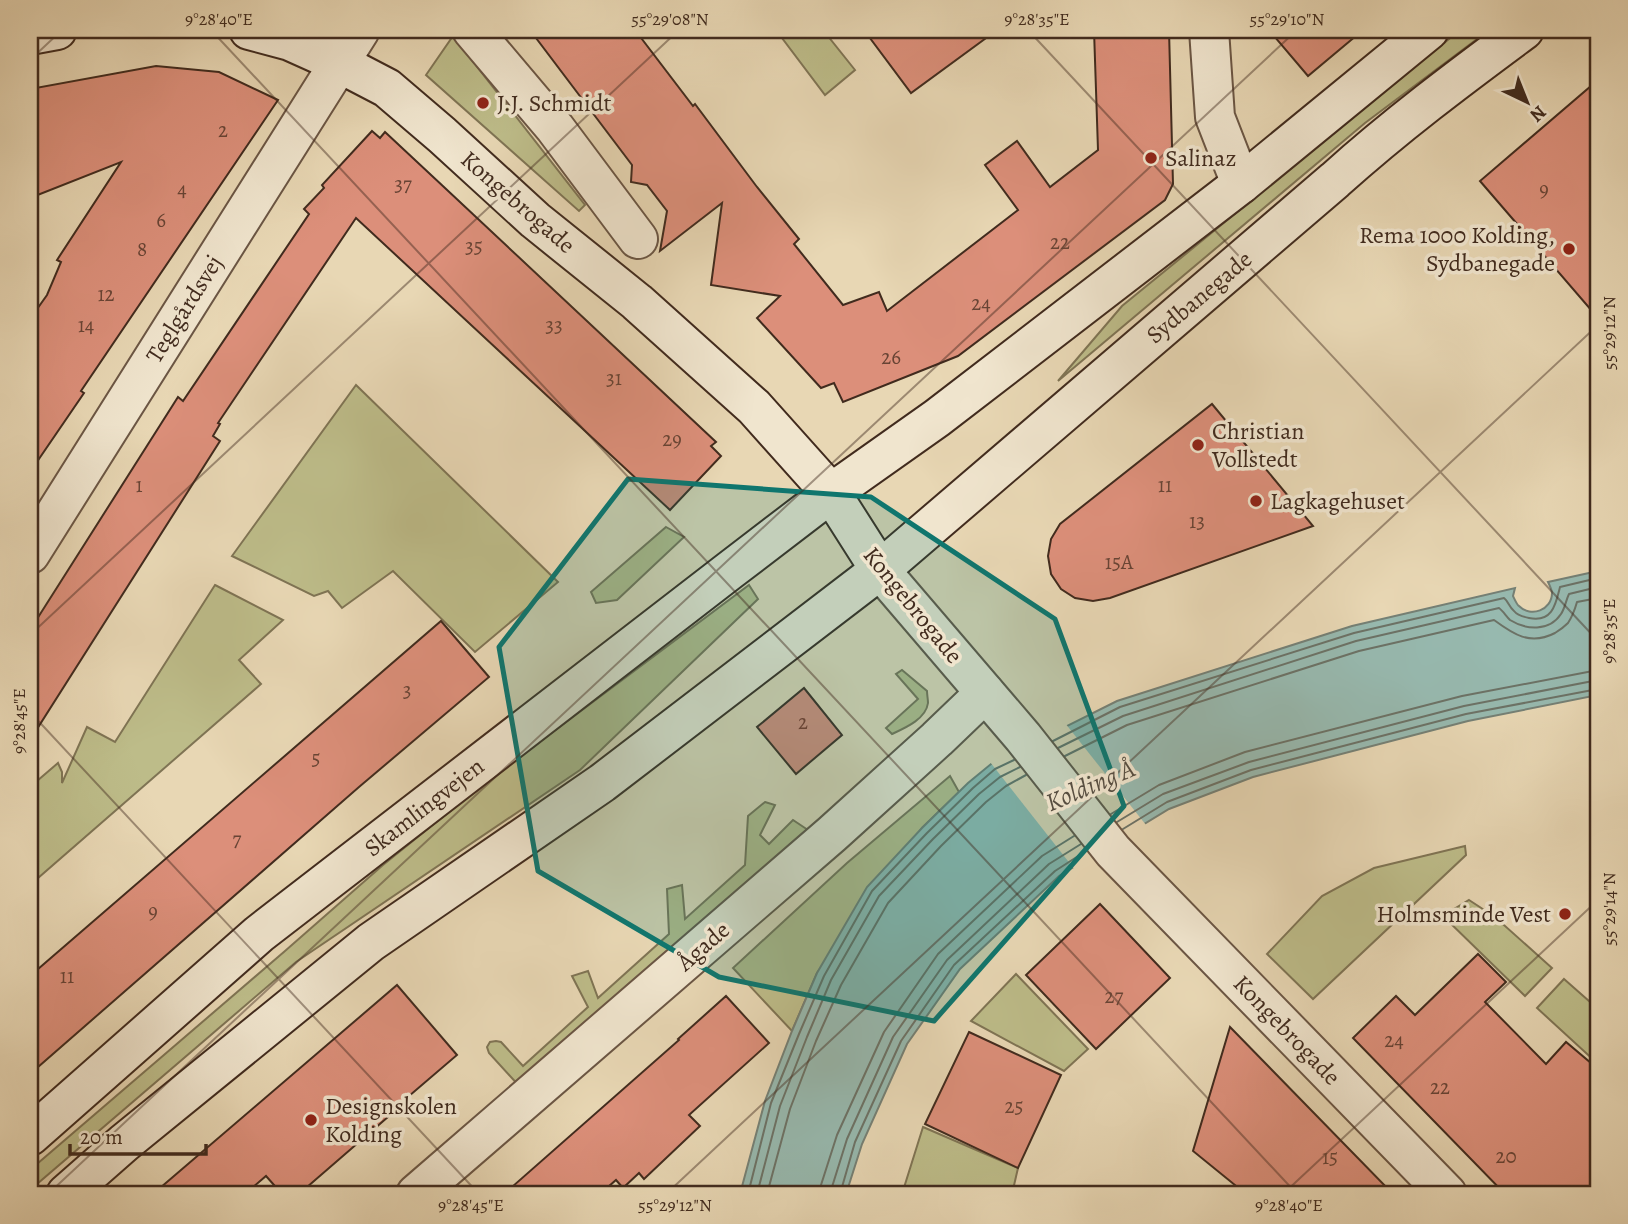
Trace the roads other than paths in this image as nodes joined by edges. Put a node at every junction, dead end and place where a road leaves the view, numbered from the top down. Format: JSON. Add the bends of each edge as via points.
{"nodes":[{"id":1,"x":57,"y":30,"type":"edge"},
{"id":2,"x":249,"y":30,"type":"edge"},
{"id":3,"x":360,"y":30,"type":"edge"},
{"id":4,"x":472,"y":30,"type":"edge"},
{"id":5,"x":1209,"y":30,"type":"edge"},
{"id":6,"x":1429,"y":30,"type":"edge"},
{"id":7,"x":1524,"y":30,"type":"edge"},
{"id":8,"x":30,"y":35,"type":"edge"},
{"id":9,"x":339,"y":63,"type":"junction"},
{"id":10,"x":1241,"y":184,"type":"junction"},
{"id":11,"x":638,"y":239,"type":"dead end"},
{"id":12,"x":831,"y":493,"type":"junction"},
{"id":13,"x":30,"y":554,"type":"edge"},
{"id":14,"x":880,"y":570,"type":"junction"},
{"id":15,"x":985,"y":693,"type":"junction"},
{"id":16,"x":30,"y":1136,"type":"edge"},
{"id":17,"x":66,"y":1194,"type":"edge"},
{"id":18,"x":416,"y":1194,"type":"edge"},
{"id":19,"x":1447,"y":1194,"type":"edge"}],
"edges":[{"from":1,"to":8,"type":"main road"},
{"from":2,"to":9,"type":"main road","name":"Kongebrogade","via":[[290,41]]},
{"from":3,"to":9,"type":"main road","name":"Teglgårdsvej"},
{"from":4,"to":11,"type":"main road","via":[[555,128]]},
{"from":5,"to":10,"type":"main road","via":[[1215,117]]},
{"from":6,"to":10,"type":"main road"},
{"from":7,"to":14,"type":"main road","name":"Sydbanegade","via":[[1376,143]]},
{"from":9,"to":12,"type":"main road","name":"Kongebrogade","via":[[387,88],[535,220],[637,302],[754,407]]},
{"from":9,"to":13,"type":"main road","name":"Teglgårdsvej"},
{"from":10,"to":12,"type":"main road","via":[[937,418]]},
{"from":12,"to":14,"type":"main road","name":"Kongebrogade"},
{"from":12,"to":16,"type":"main road","name":"Skamlingvejen","via":[[259,934]]},
{"from":14,"to":15,"type":"main road","name":"Kongebrogade"},
{"from":14,"to":17,"type":"main road","via":[[602,783],[371,942]]},
{"from":15,"to":18,"type":"main road","name":"Ågade","via":[[832,834]]},
{"from":15,"to":19,"type":"main road","name":"Kongebrogade","via":[[1113,851]]}]}
